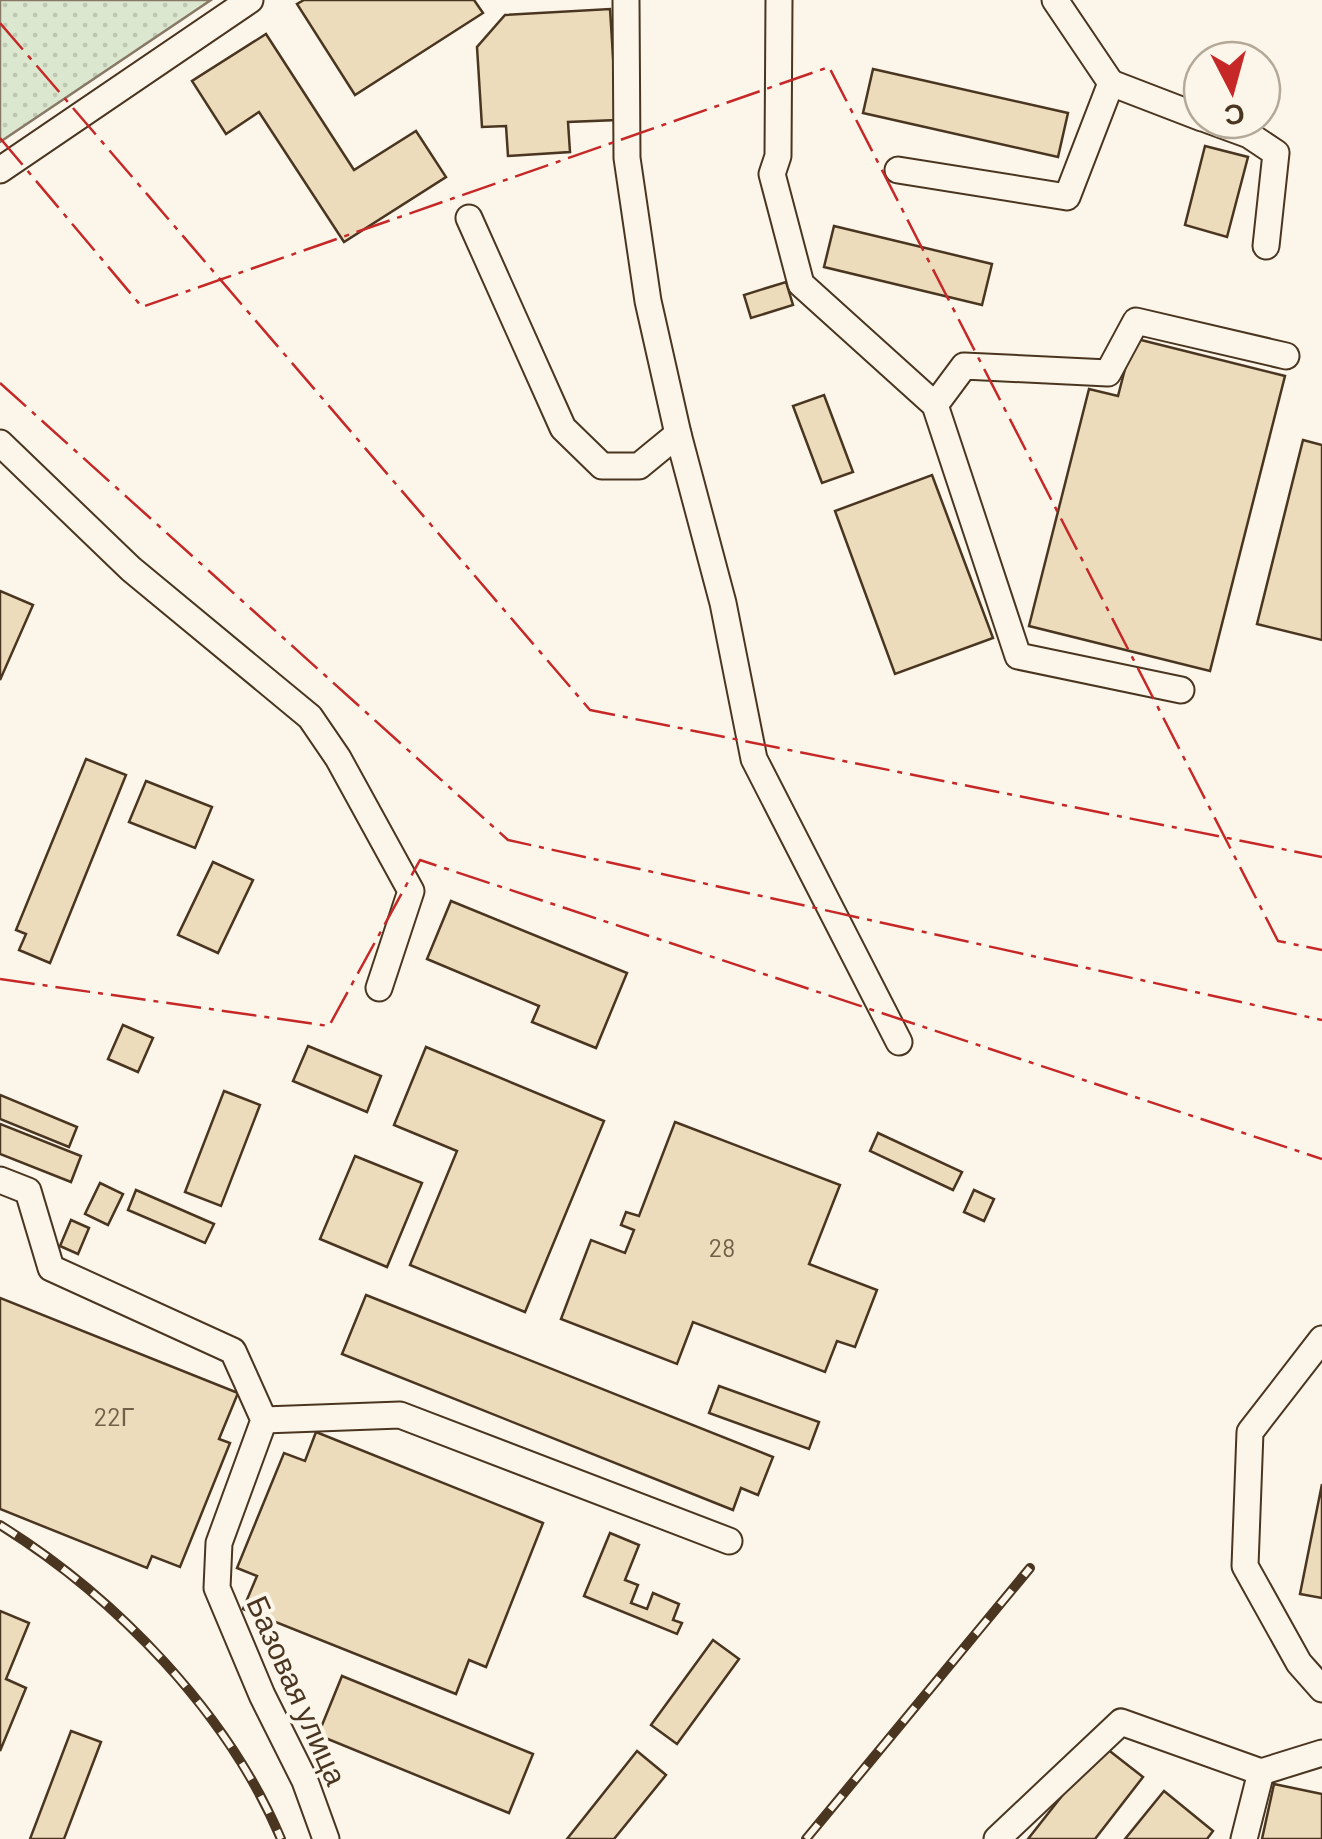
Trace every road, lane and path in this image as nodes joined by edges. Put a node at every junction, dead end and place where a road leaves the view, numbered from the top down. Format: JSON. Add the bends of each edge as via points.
{"nodes":[{"id":1,"x":250,"y":0,"type":"edge"},
{"id":2,"x":626,"y":0,"type":"edge"},
{"id":3,"x":779,"y":0,"type":"edge"},
{"id":4,"x":1055,"y":0,"type":"edge"},
{"id":5,"x":1111,"y":84,"type":"junction"},
{"id":6,"x":1182,"y":110,"type":"edge"},
{"id":7,"x":1256,"y":140,"type":"edge"},
{"id":8,"x":0,"y":170,"type":"edge"},
{"id":9,"x":898,"y":170,"type":"dead end"},
{"id":10,"x":469,"y":218,"type":"dead end"},
{"id":11,"x":1266,"y":246,"type":"dead end"},
{"id":12,"x":1286,"y":356,"type":"dead end"},
{"id":13,"x":935,"y":404,"type":"junction"},
{"id":14,"x":678,"y":434,"type":"junction"},
{"id":15,"x":0,"y":444,"type":"edge"},
{"id":16,"x":1180,"y":690,"type":"dead end"},
{"id":17,"x":379,"y":988,"type":"dead end"},
{"id":18,"x":899,"y":1042,"type":"dead end"},
{"id":19,"x":0,"y":1180,"type":"edge"},
{"id":20,"x":1322,"y":1339,"type":"edge"},
{"id":21,"x":264,"y":1420,"type":"junction"},
{"id":22,"x":729,"y":1541,"type":"dead end"},
{"id":23,"x":1322,"y":1690,"type":"edge"},
{"id":24,"x":1322,"y":1753,"type":"edge"},
{"id":25,"x":1261,"y":1772,"type":"junction"},
{"id":26,"x":326,"y":1839,"type":"edge"},
{"id":27,"x":997,"y":1839,"type":"edge"},
{"id":28,"x":1244,"y":1839,"type":"edge"}],
"edges":[{"from":1,"to":8,"type":"street"},
{"from":2,"to":14,"type":"street","via":[[627,158],[648,301]]},
{"from":3,"to":13,"type":"street","via":[[778,156],[772,174],[800,284]]},
{"from":4,"to":5,"type":"street"},
{"from":5,"to":6,"type":"street"},
{"from":5,"to":9,"type":"street","via":[[1067,197]]},
{"from":7,"to":11,"type":"street","via":[[1276,153]]},
{"from":10,"to":14,"type":"street","via":[[564,428],[602,466],[639,466]]},
{"from":12,"to":13,"type":"street","via":[[1136,321],[1108,372],[964,366]]},
{"from":13,"to":16,"type":"street","via":[[1018,656]]},
{"from":14,"to":18,"type":"street","via":[[723,603],[754,759]]},
{"from":15,"to":17,"type":"street","via":[[131,569],[310,717],[411,891]]},
{"from":19,"to":21,"type":"street","via":[[28,1191],[52,1268],[233,1352]]},
{"from":20,"to":23,"type":"street","via":[[1250,1432],[1244,1566],[1299,1663]]},
{"from":21,"to":22,"type":"street","via":[[400,1415]]},
{"from":21,"to":26,"type":"street","name":"Базовая улица","via":[[219,1544],[217,1588]]},
{"from":24,"to":25,"type":"street"},
{"from":25,"to":27,"type":"street","via":[[1120,1722]]},
{"from":25,"to":28,"type":"street"}]}
